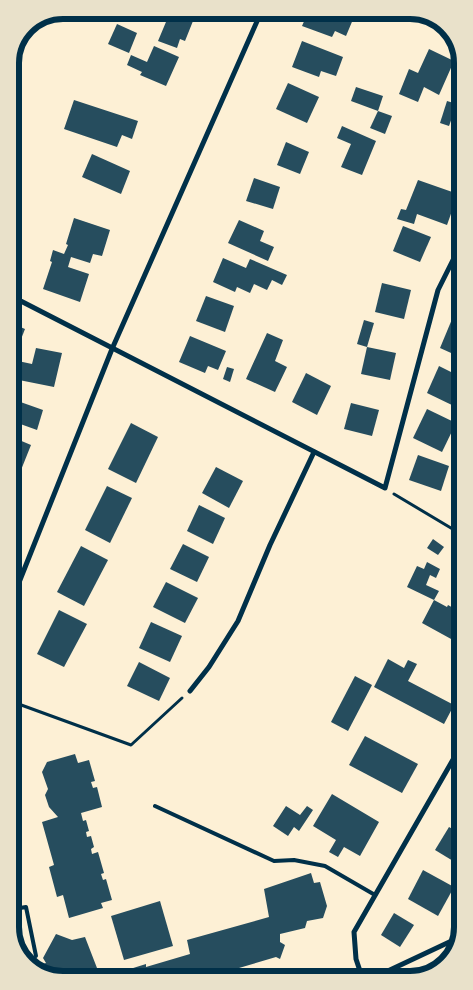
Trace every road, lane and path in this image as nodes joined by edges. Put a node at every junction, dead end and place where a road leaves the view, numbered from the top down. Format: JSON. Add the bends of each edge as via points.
{"nodes":[{"id":1,"x":258,"y":19,"type":"edge"},
{"id":2,"x":454,"y":258,"type":"dead end"},
{"id":3,"x":19,"y":300,"type":"edge"},
{"id":4,"x":112,"y":349,"type":"junction"},
{"id":5,"x":314,"y":452,"type":"junction"},
{"id":6,"x":385,"y":488,"type":"junction"},
{"id":7,"x":454,"y":530,"type":"edge"},
{"id":8,"x":19,"y":582,"type":"edge"},
{"id":9,"x":190,"y":691,"type":"joint"},
{"id":10,"x":19,"y":704,"type":"edge"},
{"id":11,"x":454,"y":758,"type":"edge"},
{"id":12,"x":155,"y":806,"type":"dead end"},
{"id":13,"x":375,"y":895,"type":"junction"},
{"id":14,"x":19,"y":909,"type":"edge"},
{"id":15,"x":452,"y":941,"type":"edge"},
{"id":16,"x":36,"y":956,"type":"dead end"},
{"id":17,"x":360,"y":971,"type":"edge"},
{"id":18,"x":387,"y":971,"type":"edge"}],
"edges":[{"from":1,"to":4,"type":"street"},
{"from":2,"to":6,"type":"street","via":[[438,290]]},
{"from":3,"to":4,"type":"street"},
{"from":4,"to":5,"type":"street"},
{"from":4,"to":8,"type":"street"},
{"from":5,"to":6,"type":"street"},
{"from":5,"to":9,"type":"street","via":[[238,621]]},
{"from":6,"to":7,"type":"path"},
{"from":9,"to":10,"type":"path","via":[[131,745]]},
{"from":11,"to":13,"type":"street"},
{"from":12,"to":13,"type":"lane","via":[[274,861],[294,860],[325,866]]},
{"from":13,"to":17,"type":"street","via":[[354,932]]},
{"from":14,"to":16,"type":"lane","via":[[26,907]]},
{"from":15,"to":18,"type":"street"}]}
